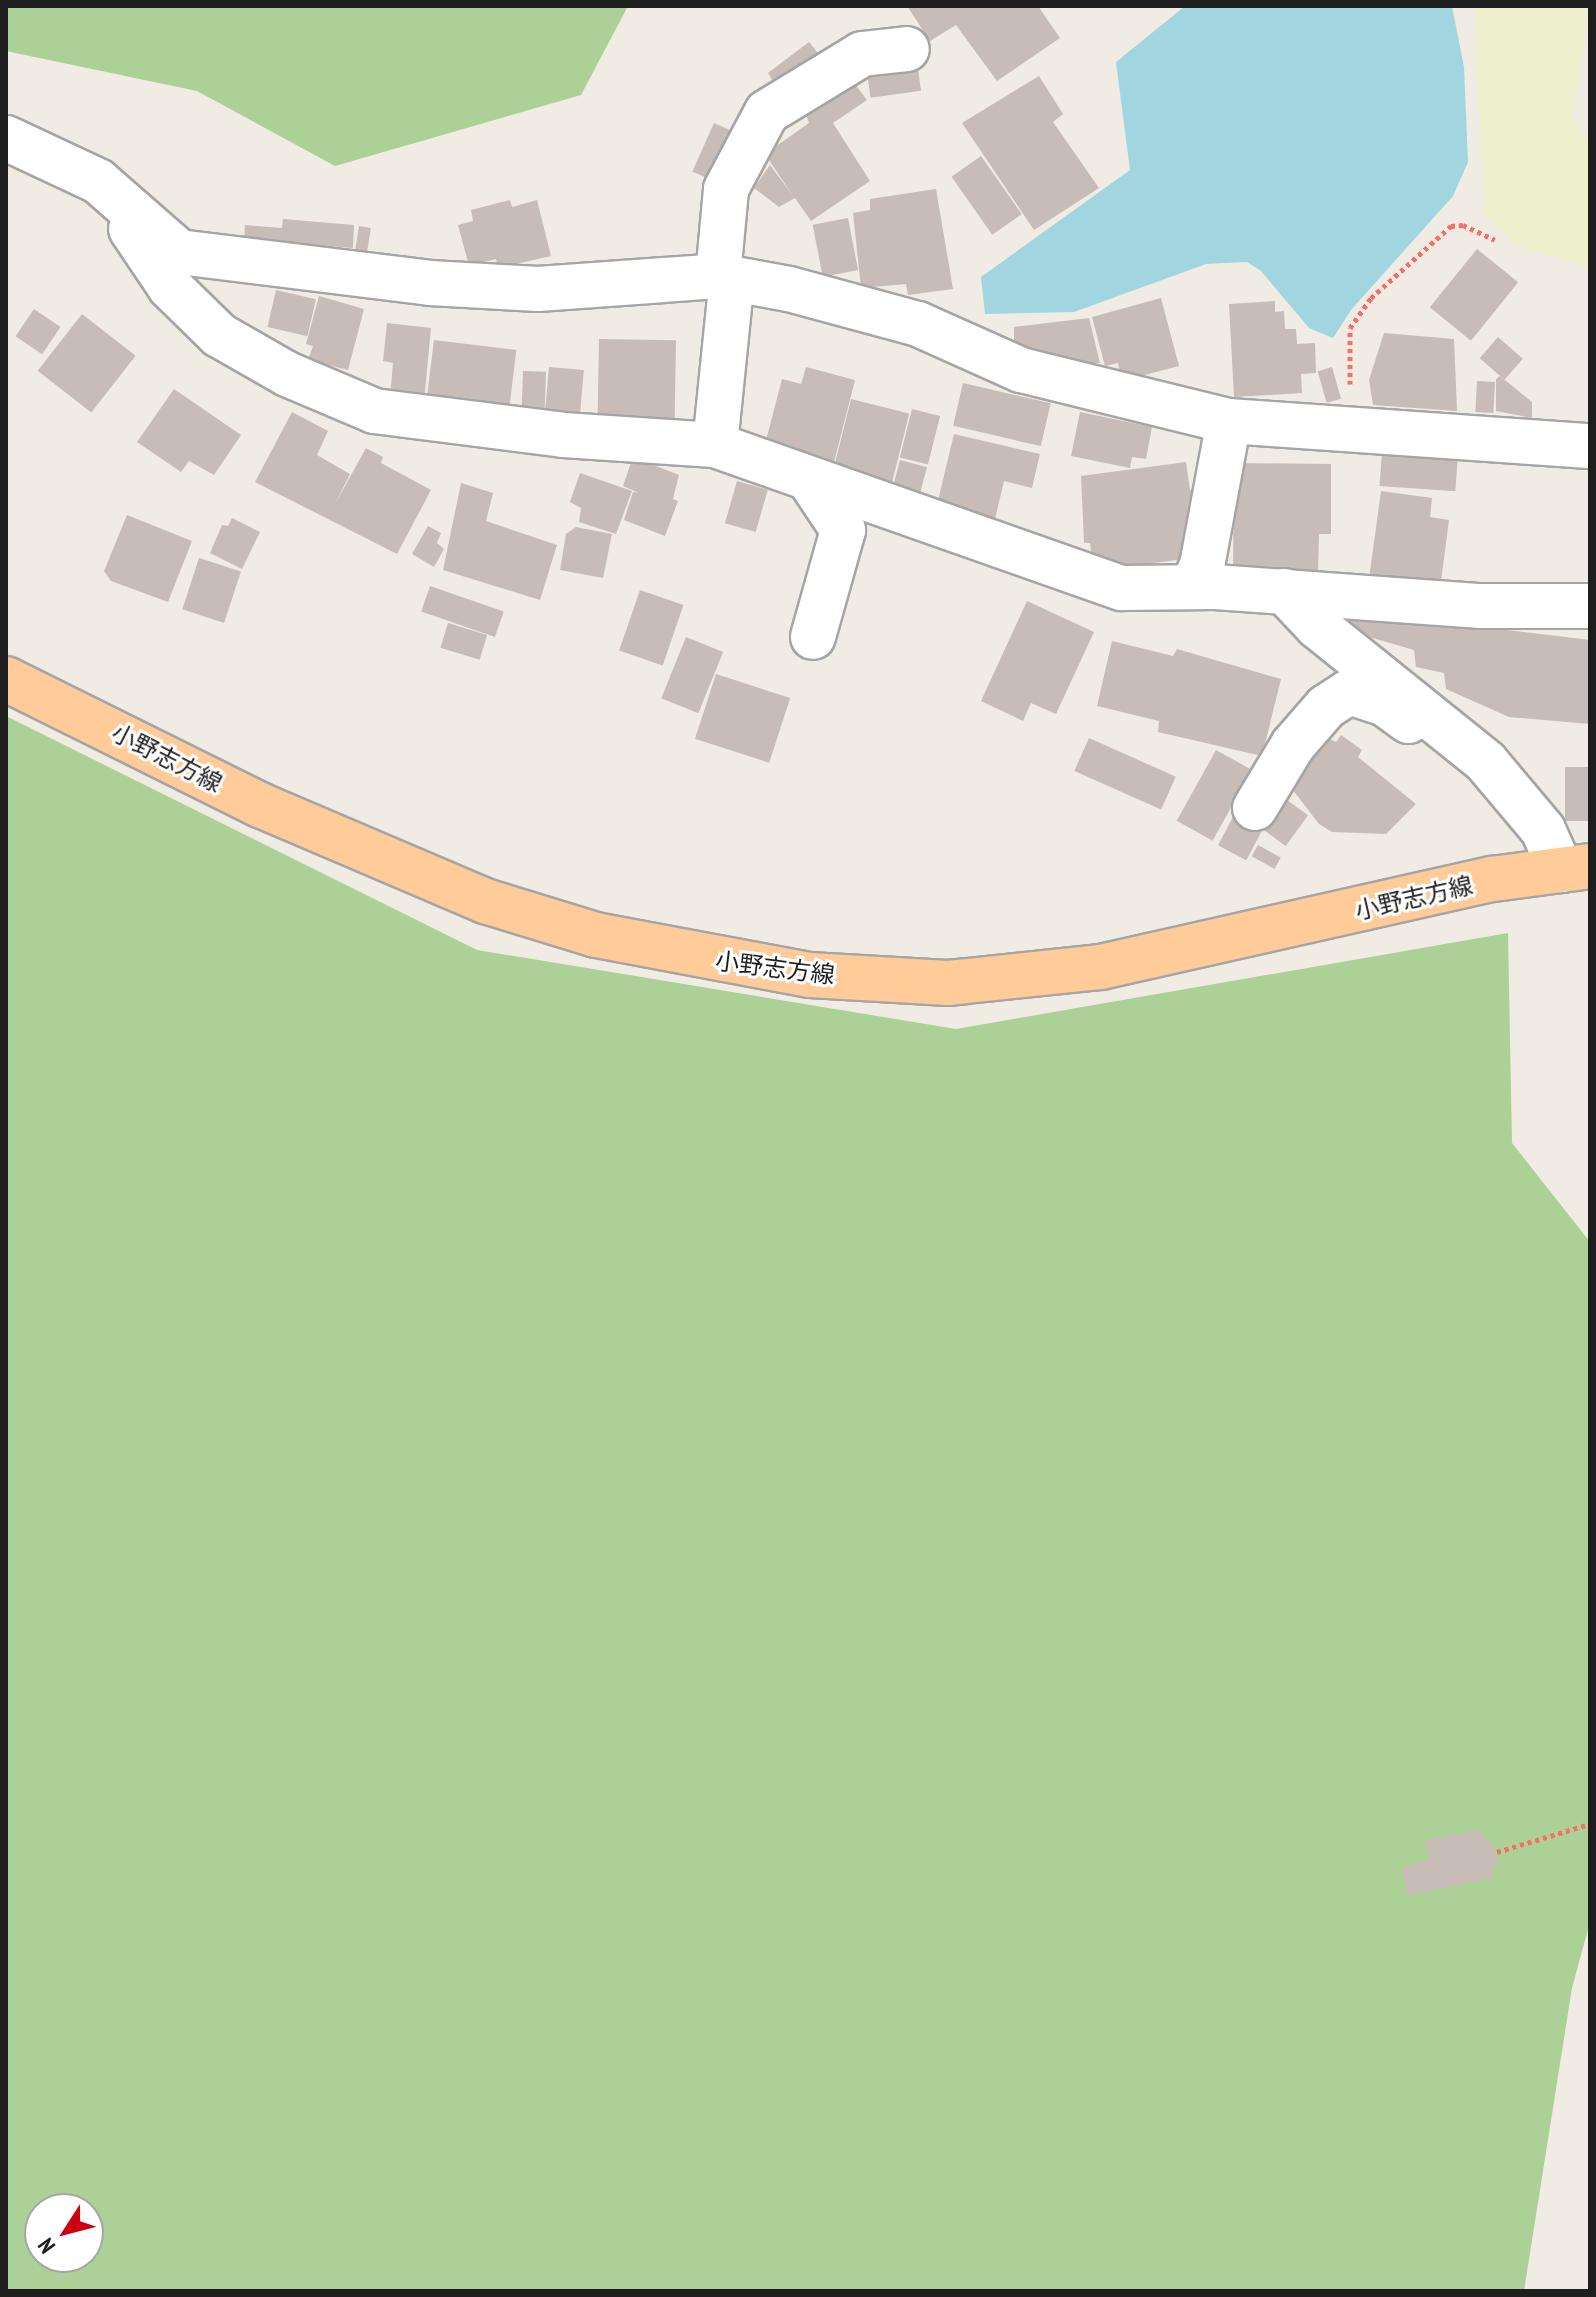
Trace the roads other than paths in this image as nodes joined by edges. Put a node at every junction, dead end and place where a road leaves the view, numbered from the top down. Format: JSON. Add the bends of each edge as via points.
{"nodes":[{"id":1,"x":907,"y":49,"type":"dead end"},
{"id":2,"x":6,"y":138,"type":"edge"},
{"id":3,"x":98,"y":181,"type":"junction"},
{"id":4,"x":725,"y":277,"type":"junction"},
{"id":5,"x":1229,"y":421,"type":"junction"},
{"id":6,"x":715,"y":445,"type":"junction"},
{"id":7,"x":1590,"y":446,"type":"edge"},
{"id":8,"x":811,"y":482,"type":"junction"},
{"id":9,"x":1192,"y":587,"type":"junction"},
{"id":10,"x":1284,"y":591,"type":"junction"},
{"id":11,"x":1590,"y":606,"type":"edge"},
{"id":12,"x":813,"y":637,"type":"dead end"},
{"id":13,"x":6,"y":679,"type":"edge"},
{"id":14,"x":1508,"y":787,"type":"junction"},
{"id":15,"x":1255,"y":808,"type":"dead end"},
{"id":16,"x":1575,"y":868,"type":"edge"}],
"edges":[{"from":1,"to":4,"type":"street","via":[[862,54],[767,112],[726,189]]},
{"from":2,"to":3,"type":"street"},
{"from":3,"to":4,"type":"street","via":[[179,252],[430,283],[538,289]]},
{"from":3,"to":6,"type":"street","via":[[170,287],[219,335],[374,411],[563,435]]},
{"from":4,"to":5,"type":"street","via":[[918,324],[1021,370]]},
{"from":4,"to":6,"type":"street"},
{"from":5,"to":7,"type":"street"},
{"from":5,"to":9,"type":"street","via":[[1202,566]]},
{"from":6,"to":8,"type":"street"},
{"from":8,"to":9,"type":"street","via":[[1122,588]]},
{"from":8,"to":12,"type":"street","via":[[843,530]]},
{"from":9,"to":10,"type":"street"},
{"from":10,"to":11,"type":"street","via":[[1481,606]]},
{"from":10,"to":14,"type":"street","via":[[1317,626],[1449,729]]},
{"from":13,"to":16,"type":"main road","name":"小野志方線","via":[[260,805],[485,901],[596,935],[810,975],[948,983],[1101,967],[1493,879]]},
{"from":14,"to":15,"type":"street","via":[[1477,776],[1385,704],[1349,692],[1326,707],[1293,745]]},
{"from":14,"to":16,"type":"street"}]}
